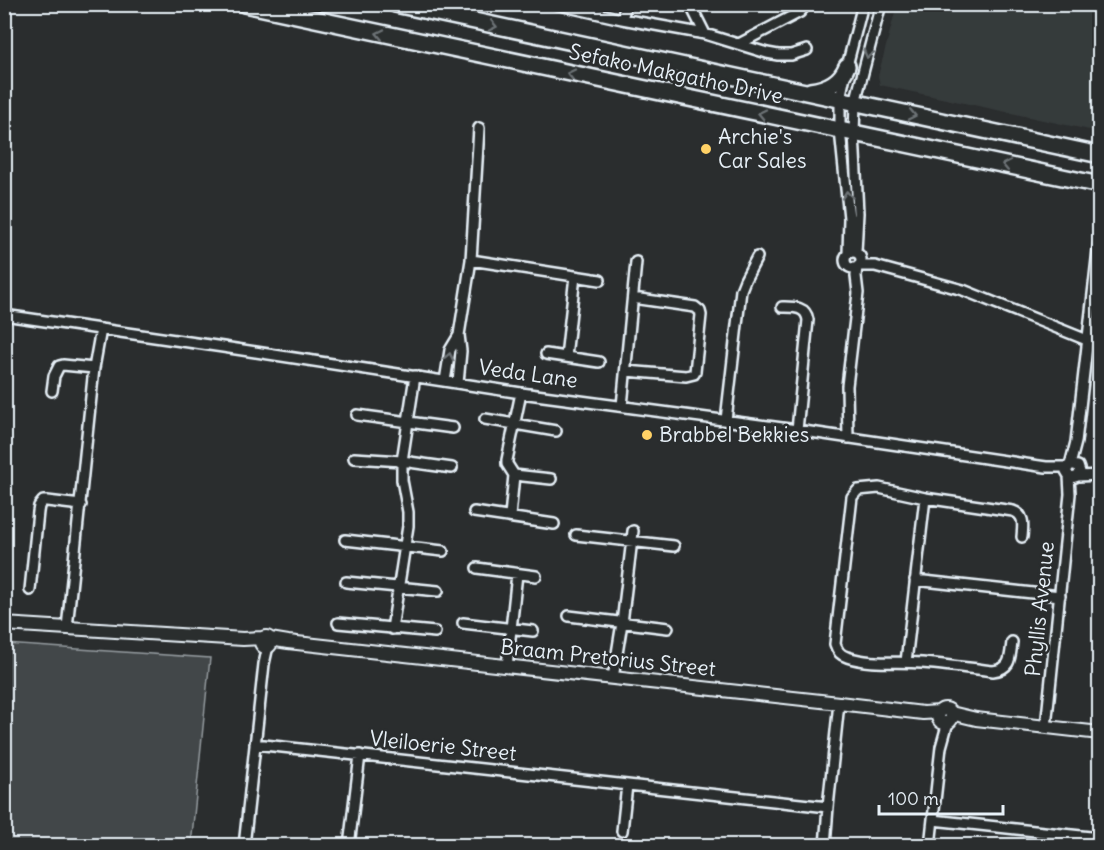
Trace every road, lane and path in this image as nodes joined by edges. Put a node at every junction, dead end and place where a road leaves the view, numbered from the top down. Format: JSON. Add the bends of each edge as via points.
{"nodes":[{"id":1,"x":244,"y":4,"type":"edge"},
{"id":2,"x":395,"y":4,"type":"edge"},
{"id":3,"x":555,"y":4,"type":"edge"},
{"id":4,"x":626,"y":4,"type":"edge"},
{"id":5,"x":807,"y":4,"type":"edge"},
{"id":6,"x":863,"y":4,"type":"edge"},
{"id":7,"x":881,"y":4,"type":"edge"},
{"id":8,"x":692,"y":8,"type":"edge"},
{"id":9,"x":622,"y":19,"type":"junction"},
{"id":10,"x":683,"y":30,"type":"junction"},
{"id":11,"x":705,"y":34,"type":"junction"},
{"id":12,"x":739,"y":44,"type":"junction"},
{"id":13,"x":807,"y":50,"type":"dead end"},
{"id":14,"x":847,"y":66,"type":"junction"},
{"id":15,"x":795,"y":90,"type":"junction"},
{"id":16,"x":848,"y":101,"type":"junction"},
{"id":17,"x":479,"y":128,"type":"dead end"},
{"id":18,"x":847,"y":132,"type":"junction"},
{"id":19,"x":1100,"y":155,"type":"edge"},
{"id":20,"x":1100,"y":185,"type":"edge"},
{"id":21,"x":1100,"y":233,"type":"edge"},
{"id":22,"x":757,"y":257,"type":"dead end"},
{"id":23,"x":471,"y":260,"type":"junction"},
{"id":24,"x":636,"y":262,"type":"dead end"},
{"id":25,"x":855,"y":263,"type":"junction"},
{"id":26,"x":575,"y":276,"type":"junction"},
{"id":27,"x":600,"y":280,"type":"dead end"},
{"id":28,"x":633,"y":298,"type":"junction"},
{"id":29,"x":782,"y":307,"type":"dead end"},
{"id":30,"x":4,"y":315,"type":"edge"},
{"id":31,"x":101,"y":329,"type":"junction"},
{"id":32,"x":459,"y":335,"type":"junction"},
{"id":33,"x":1087,"y":340,"type":"junction"},
{"id":34,"x":546,"y":354,"type":"dead end"},
{"id":35,"x":566,"y":357,"type":"junction"},
{"id":36,"x":599,"y":362,"type":"dead end"},
{"id":37,"x":94,"y":368,"type":"junction"},
{"id":38,"x":626,"y":371,"type":"junction"},
{"id":39,"x":415,"y":376,"type":"junction"},
{"id":40,"x":445,"y":381,"type":"junction"},
{"id":41,"x":458,"y":382,"type":"junction"},
{"id":42,"x":52,"y":391,"type":"dead end"},
{"id":43,"x":521,"y":393,"type":"junction"},
{"id":44,"x":622,"y":406,"type":"junction"},
{"id":45,"x":357,"y":415,"type":"dead end"},
{"id":46,"x":485,"y":419,"type":"dead end"},
{"id":47,"x":726,"y":420,"type":"junction"},
{"id":48,"x":409,"y":421,"type":"junction"},
{"id":49,"x":515,"y":424,"type":"junction"},
{"id":50,"x":453,"y":428,"type":"dead end"},
{"id":51,"x":797,"y":430,"type":"junction"},
{"id":52,"x":556,"y":431,"type":"dead end"},
{"id":53,"x":848,"y":438,"type":"junction"},
{"id":54,"x":354,"y":458,"type":"dead end"},
{"id":55,"x":402,"y":461,"type":"junction"},
{"id":56,"x":452,"y":468,"type":"dead end"},
{"id":57,"x":1073,"y":472,"type":"junction"},
{"id":58,"x":514,"y":475,"type":"junction"},
{"id":59,"x":1100,"y":475,"type":"edge"},
{"id":60,"x":551,"y":479,"type":"dead end"},
{"id":61,"x":925,"y":498,"type":"junction"},
{"id":62,"x":81,"y":505,"type":"junction"},
{"id":63,"x":474,"y":512,"type":"dead end"},
{"id":64,"x":510,"y":516,"type":"junction"},
{"id":65,"x":554,"y":524,"type":"dead end"},
{"id":66,"x":576,"y":535,"type":"dead end"},
{"id":67,"x":633,"y":536,"type":"junction"},
{"id":68,"x":1022,"y":537,"type":"dead end"},
{"id":69,"x":345,"y":540,"type":"dead end"},
{"id":70,"x":674,"y":546,"type":"dead end"},
{"id":71,"x":405,"y":547,"type":"junction"},
{"id":72,"x":443,"y":551,"type":"dead end"},
{"id":73,"x":477,"y":568,"type":"dead end"},
{"id":74,"x":518,"y":574,"type":"junction"},
{"id":75,"x":536,"y":576,"type":"dead end"},
{"id":76,"x":915,"y":580,"type":"junction"},
{"id":77,"x":346,"y":582,"type":"dead end"},
{"id":78,"x":399,"y":588,"type":"junction"},
{"id":79,"x":30,"y":590,"type":"dead end"},
{"id":80,"x":438,"y":591,"type":"dead end"},
{"id":81,"x":1060,"y":596,"type":"junction"},
{"id":82,"x":569,"y":616,"type":"dead end"},
{"id":83,"x":338,"y":622,"type":"dead end"},
{"id":84,"x":464,"y":623,"type":"dead end"},
{"id":85,"x":622,"y":623,"type":"junction"},
{"id":86,"x":4,"y":624,"type":"edge"},
{"id":87,"x":68,"y":628,"type":"junction"},
{"id":88,"x":512,"y":628,"type":"junction"},
{"id":89,"x":668,"y":628,"type":"dead end"},
{"id":90,"x":392,"y":629,"type":"junction"},
{"id":91,"x":533,"y":631,"type":"dead end"},
{"id":92,"x":435,"y":632,"type":"dead end"},
{"id":93,"x":1012,"y":642,"type":"dead end"},
{"id":94,"x":266,"y":643,"type":"junction"},
{"id":95,"x":906,"y":663,"type":"junction"},
{"id":96,"x":507,"y":666,"type":"junction"},
{"id":97,"x":613,"y":678,"type":"junction"},
{"id":98,"x":839,"y":704,"type":"junction"},
{"id":99,"x":945,"y":718,"type":"junction"},
{"id":100,"x":1046,"y":727,"type":"junction"},
{"id":101,"x":1100,"y":733,"type":"edge"},
{"id":102,"x":255,"y":744,"type":"junction"},
{"id":103,"x":360,"y":755,"type":"junction"},
{"id":104,"x":627,"y":785,"type":"junction"},
{"id":105,"x":828,"y":807,"type":"junction"},
{"id":106,"x":933,"y":820,"type":"junction"},
{"id":107,"x":622,"y":831,"type":"dead end"},
{"id":108,"x":1100,"y":838,"type":"edge"},
{"id":109,"x":244,"y":846,"type":"edge"},
{"id":110,"x":349,"y":846,"type":"edge"},
{"id":111,"x":825,"y":846,"type":"edge"},
{"id":112,"x":930,"y":846,"type":"edge"}],
"edges":[{"from":18,"to":1,"type":"main road","name":"Sefako Makgatho Drive","one_way":true},
{"from":2,"to":15,"type":"main road","name":"Sefako Makgatho Drive","one_way":true},
{"from":3,"to":9,"type":"street"},
{"from":4,"to":9,"type":"street"},
{"from":5,"to":12,"type":"street","via":[[800,12]]},
{"from":6,"to":14,"type":"street"},
{"from":7,"to":16,"type":"street","one_way":true},
{"from":8,"to":10,"type":"street"},
{"from":8,"to":11,"type":"street"},
{"from":9,"to":10,"type":"street"},
{"from":10,"to":11,"type":"street"},
{"from":11,"to":12,"type":"street"},
{"from":12,"to":13,"type":"street","via":[[778,55]]},
{"from":14,"to":15,"type":"main road","via":[[841,78],[827,87]]},
{"from":14,"to":16,"type":"street"},
{"from":15,"to":16,"type":"main road","name":"Sefako Makgatho Drive"},
{"from":16,"to":18,"type":"street"},
{"from":16,"to":18,"type":"street"},
{"from":16,"to":19,"type":"main road","name":"Sefako Makgatho Drive","one_way":true},
{"from":17,"to":23,"type":"street"},
{"from":20,"to":18,"type":"main road","name":"Sefako Makgatho Drive","one_way":true},
{"from":25,"to":18,"type":"street","one_way":true,"via":[[849,218]]},
{"from":18,"to":25,"type":"street","via":[[858,213]]},
{"from":21,"to":33,"type":"street","name":"Phyllis Avenue"},
{"from":22,"to":47,"type":"street","via":[[741,290]]},
{"from":23,"to":26,"type":"street"},
{"from":23,"to":32,"type":"street"},
{"from":24,"to":28,"type":"street"},
{"from":25,"to":33,"type":"street","via":[[963,290]]},
{"from":25,"to":53,"type":"street","via":[[858,293],[847,386]]},
{"from":26,"to":27,"type":"street"},
{"from":26,"to":35,"type":"street"},
{"from":28,"to":38,"type":"street"},
{"from":28,"to":38,"type":"street","via":[[695,307],[700,311],[700,326],[692,375]]},
{"from":29,"to":51,"type":"street","via":[[805,311],[808,320]]},
{"from":30,"to":31,"type":"street","name":"Veda Lane"},
{"from":31,"to":37,"type":"street"},
{"from":31,"to":39,"type":"street","name":"Veda Lane"},
{"from":40,"to":32,"type":"street","one_way":true,"via":[[450,350]]},
{"from":32,"to":41,"type":"street"},
{"from":33,"to":57,"type":"street","name":"Phyllis Avenue"},
{"from":34,"to":35,"type":"street"},
{"from":35,"to":36,"type":"street"},
{"from":37,"to":42,"type":"street","via":[[58,366]]},
{"from":37,"to":62,"type":"street"},
{"from":38,"to":44,"type":"street"},
{"from":39,"to":40,"type":"street","name":"Veda Lane"},
{"from":39,"to":48,"type":"street"},
{"from":40,"to":41,"type":"street","name":"Veda Lane"},
{"from":41,"to":43,"type":"street","name":"Veda Lane"},
{"from":43,"to":44,"type":"street","name":"Veda Lane"},
{"from":43,"to":49,"type":"street"},
{"from":44,"to":47,"type":"street","name":"Veda Lane"},
{"from":45,"to":48,"type":"street"},
{"from":46,"to":49,"type":"street"},
{"from":47,"to":51,"type":"street","name":"Veda Lane"},
{"from":48,"to":50,"type":"street"},
{"from":48,"to":55,"type":"street"},
{"from":49,"to":52,"type":"street"},
{"from":49,"to":58,"type":"street","via":[[507,460]]},
{"from":51,"to":53,"type":"street","name":"Veda Lane"},
{"from":53,"to":57,"type":"street","name":"Veda Lane"},
{"from":54,"to":55,"type":"street"},
{"from":55,"to":56,"type":"street"},
{"from":55,"to":71,"type":"street","via":[[408,519]]},
{"from":57,"to":59,"type":"street"},
{"from":57,"to":81,"type":"street","name":"Phyllis Avenue"},
{"from":58,"to":60,"type":"street"},
{"from":58,"to":64,"type":"street"},
{"from":61,"to":68,"type":"street","via":[[1019,513],[1023,519]]},
{"from":61,"to":76,"type":"street"},
{"from":61,"to":95,"type":"street","via":[[879,488],[862,489],[852,497],[835,641],[837,650],[846,657]]},
{"from":62,"to":79,"type":"street","via":[[41,503]]},
{"from":62,"to":87,"type":"street"},
{"from":63,"to":64,"type":"street"},
{"from":64,"to":65,"type":"street"},
{"from":66,"to":67,"type":"street"},
{"from":67,"to":70,"type":"street"},
{"from":67,"to":85,"type":"street"},
{"from":69,"to":71,"type":"street"},
{"from":71,"to":72,"type":"street"},
{"from":71,"to":78,"type":"street"},
{"from":73,"to":74,"type":"street"},
{"from":74,"to":75,"type":"street"},
{"from":74,"to":88,"type":"street"},
{"from":76,"to":81,"type":"street"},
{"from":76,"to":95,"type":"street"},
{"from":77,"to":78,"type":"street"},
{"from":78,"to":80,"type":"street"},
{"from":78,"to":90,"type":"street"},
{"from":81,"to":100,"type":"street","name":"Phyllis Avenue"},
{"from":82,"to":85,"type":"street"},
{"from":83,"to":90,"type":"street"},
{"from":84,"to":88,"type":"street"},
{"from":85,"to":89,"type":"street"},
{"from":85,"to":97,"type":"street"},
{"from":86,"to":87,"type":"street","name":"Braam Pretorius Street"},
{"from":87,"to":94,"type":"street","name":"Braam Pretorius Street"},
{"from":88,"to":91,"type":"street"},
{"from":88,"to":96,"type":"street"},
{"from":90,"to":92,"type":"street"},
{"from":93,"to":95,"type":"street","via":[[1008,663],[999,670]]},
{"from":94,"to":96,"type":"street","name":"Braam Pretorius Street","via":[[288,642]]},
{"from":94,"to":102,"type":"street"},
{"from":96,"to":97,"type":"street","name":"Braam Pretorius Street"},
{"from":97,"to":98,"type":"street","name":"Braam Pretorius Street"},
{"from":98,"to":99,"type":"street","name":"Braam Pretorius Street","via":[[923,712]]},
{"from":98,"to":105,"type":"street"},
{"from":99,"to":100,"type":"street"},
{"from":99,"to":106,"type":"street"},
{"from":100,"to":101,"type":"street"},
{"from":102,"to":103,"type":"street","name":"Vleiloerie Street"},
{"from":102,"to":109,"type":"street"},
{"from":103,"to":104,"type":"street","name":"Vleiloerie Street"},
{"from":103,"to":110,"type":"street"},
{"from":104,"to":105,"type":"street","name":"Vleiloerie Street"},
{"from":104,"to":107,"type":"street"},
{"from":105,"to":111,"type":"street"},
{"from":106,"to":108,"type":"street"},
{"from":106,"to":112,"type":"street"}]}
